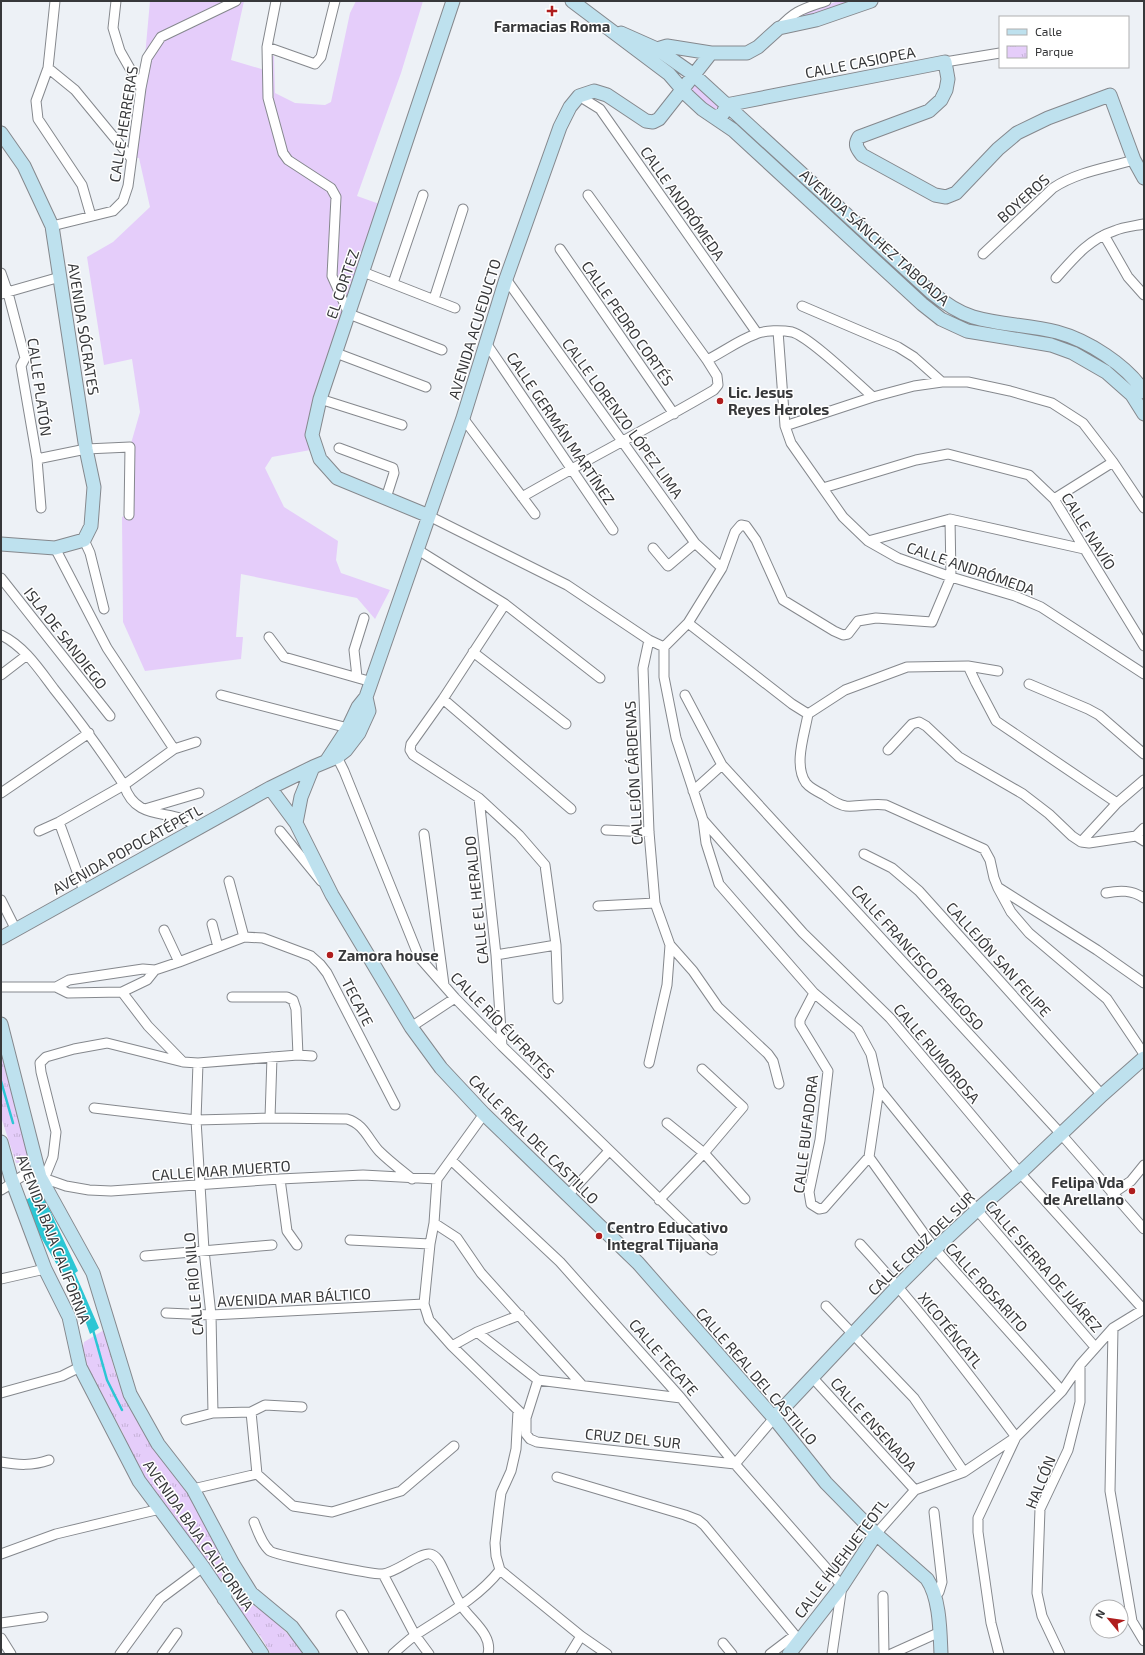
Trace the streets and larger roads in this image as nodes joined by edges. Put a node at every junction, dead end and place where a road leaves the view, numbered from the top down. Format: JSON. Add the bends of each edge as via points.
{"nodes":[{"id":1,"x":55,"y":1,"type":"edge"},
{"id":2,"x":116,"y":1,"type":"edge"},
{"id":3,"x":236,"y":1,"type":"edge"},
{"id":4,"x":276,"y":1,"type":"edge"},
{"id":5,"x":335,"y":1,"type":"edge"},
{"id":6,"x":453,"y":1,"type":"edge"},
{"id":7,"x":572,"y":1,"type":"edge"},
{"id":8,"x":826,"y":1,"type":"edge"},
{"id":9,"x":871,"y":1,"type":"edge"},
{"id":10,"x":779,"y":28,"type":"junction"},
{"id":11,"x":611,"y":30,"type":"junction"},
{"id":12,"x":267,"y":47,"type":"junction"},
{"id":13,"x":657,"y":49,"type":"junction"},
{"id":14,"x":999,"y":53,"type":"edge"},
{"id":15,"x":711,"y":54,"type":"junction"},
{"id":16,"x":945,"y":62,"type":"junction"},
{"id":17,"x":48,"y":68,"type":"junction"},
{"id":18,"x":694,"y":75,"type":"junction"},
{"id":19,"x":141,"y":88,"type":"junction"},
{"id":20,"x":683,"y":90,"type":"junction"},
{"id":21,"x":579,"y":96,"type":"junction"},
{"id":22,"x":726,"y":105,"type":"junction"},
{"id":23,"x":714,"y":117,"type":"junction"},
{"id":24,"x":1,"y":133,"type":"edge"},
{"id":25,"x":131,"y":158,"type":"junction"},
{"id":26,"x":1134,"y":160,"type":"junction"},
{"id":27,"x":1144,"y":178,"type":"edge"},
{"id":28,"x":422,"y":195,"type":"dead end"},
{"id":29,"x":588,"y":195,"type":"dead end"},
{"id":30,"x":463,"y":209,"type":"dead end"},
{"id":31,"x":91,"y":216,"type":"junction"},
{"id":32,"x":1144,"y":224,"type":"edge"},
{"id":33,"x":52,"y":226,"type":"junction"},
{"id":34,"x":1104,"y":235,"type":"junction"},
{"id":35,"x":560,"y":249,"type":"dead end"},
{"id":36,"x":983,"y":254,"type":"dead end"},
{"id":37,"x":363,"y":272,"type":"junction"},
{"id":38,"x":1,"y":273,"type":"edge"},
{"id":39,"x":60,"y":277,"type":"junction"},
{"id":40,"x":1056,"y":278,"type":"dead end"},
{"id":41,"x":506,"y":279,"type":"junction"},
{"id":42,"x":393,"y":283,"type":"junction"},
{"id":43,"x":5,"y":294,"type":"edge"},
{"id":44,"x":1144,"y":295,"type":"edge"},
{"id":45,"x":434,"y":299,"type":"junction"},
{"id":46,"x":802,"y":306,"type":"dead end"},
{"id":47,"x":455,"y":308,"type":"dead end"},
{"id":48,"x":350,"y":314,"type":"junction"},
{"id":49,"x":778,"y":331,"type":"junction"},
{"id":50,"x":757,"y":333,"type":"junction"},
{"id":51,"x":486,"y":343,"type":"junction"},
{"id":52,"x":442,"y":350,"type":"dead end"},
{"id":53,"x":336,"y":353,"type":"junction"},
{"id":54,"x":707,"y":360,"type":"junction"},
{"id":55,"x":942,"y":382,"type":"junction"},
{"id":56,"x":426,"y":387,"type":"dead end"},
{"id":57,"x":1144,"y":392,"type":"edge"},
{"id":58,"x":873,"y":397,"type":"junction"},
{"id":59,"x":320,"y":399,"type":"junction"},
{"id":60,"x":674,"y":414,"type":"junction"},
{"id":61,"x":1144,"y":414,"type":"edge"},
{"id":62,"x":463,"y":418,"type":"junction"},
{"id":63,"x":402,"y":425,"type":"dead end"},
{"id":64,"x":785,"y":426,"type":"junction"},
{"id":65,"x":622,"y":440,"type":"junction"},
{"id":66,"x":339,"y":448,"type":"dead end"},
{"id":67,"x":86,"y":449,"type":"junction"},
{"id":68,"x":37,"y":459,"type":"junction"},
{"id":69,"x":1113,"y":462,"type":"junction"},
{"id":70,"x":571,"y":469,"type":"junction"},
{"id":71,"x":823,"y":488,"type":"junction"},
{"id":72,"x":522,"y":497,"type":"junction"},
{"id":73,"x":386,"y":498,"type":"junction"},
{"id":74,"x":1054,"y":500,"type":"junction"},
{"id":75,"x":41,"y":508,"type":"dead end"},
{"id":76,"x":1144,"y":508,"type":"edge"},
{"id":77,"x":535,"y":514,"type":"dead end"},
{"id":78,"x":129,"y":515,"type":"dead end"},
{"id":79,"x":429,"y":516,"type":"junction"},
{"id":80,"x":950,"y":519,"type":"junction"},
{"id":81,"x":613,"y":530,"type":"dead end"},
{"id":82,"x":84,"y":540,"type":"junction"},
{"id":83,"x":868,"y":541,"type":"junction"},
{"id":84,"x":695,"y":543,"type":"junction"},
{"id":85,"x":1,"y":544,"type":"edge"},
{"id":86,"x":55,"y":548,"type":"junction"},
{"id":87,"x":653,"y":548,"type":"dead end"},
{"id":88,"x":1084,"y":549,"type":"junction"},
{"id":89,"x":418,"y":550,"type":"junction"},
{"id":90,"x":722,"y":568,"type":"junction"},
{"id":91,"x":1,"y":578,"type":"edge"},
{"id":92,"x":951,"y":578,"type":"junction"},
{"id":93,"x":505,"y":604,"type":"junction"},
{"id":94,"x":104,"y":609,"type":"dead end"},
{"id":95,"x":364,"y":618,"type":"dead end"},
{"id":96,"x":688,"y":623,"type":"junction"},
{"id":97,"x":1,"y":635,"type":"edge"},
{"id":98,"x":269,"y":637,"type":"dead end"},
{"id":99,"x":649,"y":640,"type":"junction"},
{"id":100,"x":1144,"y":646,"type":"edge"},
{"id":101,"x":664,"y":647,"type":"junction"},
{"id":102,"x":473,"y":652,"type":"junction"},
{"id":103,"x":28,"y":655,"type":"junction"},
{"id":104,"x":968,"y":666,"type":"junction"},
{"id":105,"x":998,"y":671,"type":"dead end"},
{"id":106,"x":1144,"y":674,"type":"edge"},
{"id":107,"x":1,"y":675,"type":"edge"},
{"id":108,"x":357,"y":677,"type":"junction"},
{"id":109,"x":600,"y":678,"type":"dead end"},
{"id":110,"x":372,"y":682,"type":"junction"},
{"id":111,"x":1029,"y":684,"type":"dead end"},
{"id":112,"x":221,"y":695,"type":"dead end"},
{"id":113,"x":685,"y":695,"type":"dead end"},
{"id":114,"x":366,"y":697,"type":"junction"},
{"id":115,"x":444,"y":699,"type":"junction"},
{"id":116,"x":808,"y":714,"type":"junction"},
{"id":117,"x":110,"y":716,"type":"dead end"},
{"id":118,"x":566,"y":724,"type":"dead end"},
{"id":119,"x":348,"y":728,"type":"junction"},
{"id":120,"x":89,"y":733,"type":"junction"},
{"id":121,"x":196,"y":742,"type":"dead end"},
{"id":122,"x":174,"y":749,"type":"junction"},
{"id":123,"x":888,"y":750,"type":"dead end"},
{"id":124,"x":1144,"y":754,"type":"edge"},
{"id":125,"x":332,"y":756,"type":"junction"},
{"id":126,"x":722,"y":765,"type":"junction"},
{"id":127,"x":313,"y":767,"type":"junction"},
{"id":128,"x":1144,"y":780,"type":"edge"},
{"id":129,"x":124,"y":785,"type":"junction"},
{"id":130,"x":270,"y":788,"type":"junction"},
{"id":131,"x":693,"y":791,"type":"junction"},
{"id":132,"x":1,"y":793,"type":"edge"},
{"id":133,"x":199,"y":793,"type":"dead end"},
{"id":134,"x":479,"y":798,"type":"junction"},
{"id":135,"x":1117,"y":803,"type":"junction"},
{"id":136,"x":145,"y":809,"type":"junction"},
{"id":137,"x":571,"y":809,"type":"dead end"},
{"id":138,"x":703,"y":820,"type":"junction"},
{"id":139,"x":59,"y":822,"type":"junction"},
{"id":140,"x":296,"y":822,"type":"junction"},
{"id":141,"x":198,"y":828,"type":"junction"},
{"id":142,"x":1144,"y":828,"type":"edge"},
{"id":143,"x":606,"y":830,"type":"dead end"},
{"id":144,"x":39,"y":831,"type":"dead end"},
{"id":145,"x":280,"y":831,"type":"dead end"},
{"id":146,"x":649,"y":832,"type":"junction"},
{"id":147,"x":424,"y":834,"type":"dead end"},
{"id":148,"x":1140,"y":839,"type":"edge"},
{"id":149,"x":1081,"y":842,"type":"junction"},
{"id":150,"x":864,"y":854,"type":"dead end"},
{"id":151,"x":229,"y":882,"type":"dead end"},
{"id":152,"x":998,"y":888,"type":"junction"},
{"id":153,"x":84,"y":891,"type":"junction"},
{"id":154,"x":1106,"y":893,"type":"dead end"},
{"id":155,"x":332,"y":895,"type":"junction"},
{"id":156,"x":1144,"y":898,"type":"edge"},
{"id":157,"x":1,"y":900,"type":"edge"},
{"id":158,"x":655,"y":903,"type":"junction"},
{"id":159,"x":598,"y":906,"type":"dead end"},
{"id":160,"x":212,"y":924,"type":"dead end"},
{"id":161,"x":16,"y":930,"type":"junction"},
{"id":162,"x":164,"y":930,"type":"dead end"},
{"id":163,"x":1,"y":938,"type":"edge"},
{"id":164,"x":244,"y":938,"type":"junction"},
{"id":165,"x":556,"y":945,"type":"junction"},
{"id":166,"x":670,"y":945,"type":"junction"},
{"id":167,"x":218,"y":947,"type":"junction"},
{"id":168,"x":496,"y":955,"type":"junction"},
{"id":169,"x":180,"y":962,"type":"junction"},
{"id":170,"x":155,"y":970,"type":"junction"},
{"id":171,"x":1144,"y":983,"type":"edge"},
{"id":172,"x":444,"y":985,"type":"junction"},
{"id":173,"x":1,"y":987,"type":"edge"},
{"id":174,"x":56,"y":987,"type":"junction"},
{"id":175,"x":122,"y":992,"type":"junction"},
{"id":176,"x":814,"y":993,"type":"junction"},
{"id":177,"x":232,"y":998,"type":"dead end"},
{"id":178,"x":455,"y":998,"type":"junction"},
{"id":179,"x":558,"y":999,"type":"dead end"},
{"id":180,"x":1,"y":1024,"type":"edge"},
{"id":181,"x":411,"y":1027,"type":"junction"},
{"id":182,"x":502,"y":1046,"type":"junction"},
{"id":183,"x":1144,"y":1054,"type":"edge"},
{"id":184,"x":298,"y":1055,"type":"junction"},
{"id":185,"x":312,"y":1056,"type":"dead end"},
{"id":186,"x":272,"y":1057,"type":"junction"},
{"id":187,"x":1144,"y":1058,"type":"edge"},
{"id":188,"x":183,"y":1062,"type":"junction"},
{"id":189,"x":198,"y":1063,"type":"junction"},
{"id":190,"x":650,"y":1063,"type":"dead end"},
{"id":191,"x":702,"y":1068,"type":"dead end"},
{"id":192,"x":779,"y":1084,"type":"dead end"},
{"id":193,"x":879,"y":1089,"type":"junction"},
{"id":194,"x":1102,"y":1095,"type":"junction"},
{"id":195,"x":395,"y":1105,"type":"dead end"},
{"id":196,"x":94,"y":1108,"type":"dead end"},
{"id":197,"x":484,"y":1114,"type":"junction"},
{"id":198,"x":270,"y":1118,"type":"junction"},
{"id":199,"x":196,"y":1120,"type":"junction"},
{"id":200,"x":667,"y":1123,"type":"dead end"},
{"id":201,"x":1061,"y":1134,"type":"junction"},
{"id":202,"x":1,"y":1142,"type":"edge"},
{"id":203,"x":609,"y":1151,"type":"junction"},
{"id":204,"x":704,"y":1153,"type":"junction"},
{"id":205,"x":869,"y":1157,"type":"junction"},
{"id":206,"x":451,"y":1160,"type":"junction"},
{"id":207,"x":1144,"y":1165,"type":"edge"},
{"id":208,"x":1020,"y":1173,"type":"junction"},
{"id":209,"x":42,"y":1178,"type":"junction"},
{"id":210,"x":280,"y":1179,"type":"junction"},
{"id":211,"x":412,"y":1179,"type":"junction"},
{"id":212,"x":438,"y":1179,"type":"junction"},
{"id":213,"x":199,"y":1186,"type":"junction"},
{"id":214,"x":4,"y":1188,"type":"edge"},
{"id":215,"x":1112,"y":1194,"type":"junction"},
{"id":216,"x":568,"y":1195,"type":"junction"},
{"id":217,"x":745,"y":1199,"type":"dead end"},
{"id":218,"x":659,"y":1200,"type":"junction"},
{"id":219,"x":977,"y":1210,"type":"junction"},
{"id":220,"x":434,"y":1223,"type":"junction"},
{"id":221,"x":1144,"y":1230,"type":"edge"},
{"id":222,"x":350,"y":1240,"type":"dead end"},
{"id":223,"x":430,"y":1244,"type":"junction"},
{"id":224,"x":860,"y":1244,"type":"dead end"},
{"id":225,"x":272,"y":1245,"type":"dead end"},
{"id":226,"x":297,"y":1245,"type":"dead end"},
{"id":227,"x":935,"y":1249,"type":"junction"},
{"id":228,"x":204,"y":1250,"type":"junction"},
{"id":229,"x":712,"y":1250,"type":"dead end"},
{"id":230,"x":146,"y":1256,"type":"dead end"},
{"id":231,"x":45,"y":1269,"type":"junction"},
{"id":232,"x":1,"y":1279,"type":"edge"},
{"id":233,"x":898,"y":1286,"type":"junction"},
{"id":234,"x":424,"y":1304,"type":"junction"},
{"id":235,"x":826,"y":1306,"type":"dead end"},
{"id":236,"x":1144,"y":1310,"type":"edge"},
{"id":237,"x":166,"y":1313,"type":"dead end"},
{"id":238,"x":211,"y":1315,"type":"junction"},
{"id":239,"x":520,"y":1315,"type":"junction"},
{"id":240,"x":1133,"y":1315,"type":"junction"},
{"id":241,"x":1144,"y":1318,"type":"edge"},
{"id":242,"x":1113,"y":1328,"type":"junction"},
{"id":243,"x":478,"y":1332,"type":"junction"},
{"id":244,"x":854,"y":1334,"type":"junction"},
{"id":245,"x":452,"y":1346,"type":"junction"},
{"id":246,"x":1095,"y":1347,"type":"junction"},
{"id":247,"x":1080,"y":1365,"type":"junction"},
{"id":248,"x":80,"y":1367,"type":"junction"},
{"id":249,"x":812,"y":1377,"type":"junction"},
{"id":250,"x":538,"y":1380,"type":"junction"},
{"id":251,"x":582,"y":1385,"type":"junction"},
{"id":252,"x":1062,"y":1391,"type":"junction"},
{"id":253,"x":1,"y":1393,"type":"edge"},
{"id":254,"x":681,"y":1398,"type":"junction"},
{"id":255,"x":302,"y":1407,"type":"dead end"},
{"id":256,"x":518,"y":1411,"type":"junction"},
{"id":257,"x":250,"y":1412,"type":"junction"},
{"id":258,"x":214,"y":1413,"type":"junction"},
{"id":259,"x":526,"y":1418,"type":"junction"},
{"id":260,"x":774,"y":1418,"type":"junction"},
{"id":261,"x":186,"y":1420,"type":"dead end"},
{"id":262,"x":1016,"y":1437,"type":"junction"},
{"id":263,"x":454,"y":1446,"type":"dead end"},
{"id":264,"x":49,"y":1460,"type":"dead end"},
{"id":265,"x":1,"y":1462,"type":"edge"},
{"id":266,"x":735,"y":1464,"type":"junction"},
{"id":267,"x":964,"y":1472,"type":"junction"},
{"id":268,"x":257,"y":1474,"type":"junction"},
{"id":269,"x":557,"y":1477,"type":"dead end"},
{"id":270,"x":193,"y":1489,"type":"junction"},
{"id":271,"x":915,"y":1490,"type":"junction"},
{"id":272,"x":160,"y":1510,"type":"junction"},
{"id":273,"x":934,"y":1512,"type":"dead end"},
{"id":274,"x":254,"y":1522,"type":"dead end"},
{"id":275,"x":876,"y":1534,"type":"junction"},
{"id":276,"x":1,"y":1554,"type":"edge"},
{"id":277,"x":233,"y":1564,"type":"junction"},
{"id":278,"x":204,"y":1567,"type":"junction"},
{"id":279,"x":500,"y":1570,"type":"junction"},
{"id":280,"x":383,"y":1574,"type":"junction"},
{"id":281,"x":842,"y":1586,"type":"junction"},
{"id":282,"x":883,"y":1596,"type":"dead end"},
{"id":283,"x":935,"y":1596,"type":"junction"},
{"id":284,"x":224,"y":1599,"type":"junction"},
{"id":285,"x":461,"y":1606,"type":"junction"},
{"id":286,"x":341,"y":1615,"type":"dead end"},
{"id":287,"x":43,"y":1617,"type":"dead end"},
{"id":288,"x":1,"y":1623,"type":"edge"},
{"id":289,"x":177,"y":1632,"type":"dead end"},
{"id":290,"x":940,"y":1632,"type":"junction"},
{"id":291,"x":415,"y":1636,"type":"junction"},
{"id":292,"x":581,"y":1636,"type":"junction"},
{"id":293,"x":1,"y":1638,"type":"edge"},
{"id":294,"x":797,"y":1638,"type":"junction"},
{"id":295,"x":1144,"y":1641,"type":"edge"},
{"id":296,"x":723,"y":1643,"type":"dead end"},
{"id":297,"x":11,"y":1654,"type":"edge"},
{"id":298,"x":120,"y":1654,"type":"edge"},
{"id":299,"x":162,"y":1654,"type":"edge"},
{"id":300,"x":262,"y":1654,"type":"edge"},
{"id":301,"x":312,"y":1654,"type":"edge"},
{"id":302,"x":364,"y":1654,"type":"edge"},
{"id":303,"x":393,"y":1654,"type":"edge"},
{"id":304,"x":429,"y":1654,"type":"edge"},
{"id":305,"x":488,"y":1654,"type":"edge"},
{"id":306,"x":570,"y":1654,"type":"edge"},
{"id":307,"x":607,"y":1654,"type":"edge"},
{"id":308,"x":732,"y":1654,"type":"edge"},
{"id":309,"x":770,"y":1654,"type":"edge"},
{"id":310,"x":789,"y":1654,"type":"edge"},
{"id":311,"x":832,"y":1654,"type":"edge"},
{"id":312,"x":884,"y":1654,"type":"edge"},
{"id":313,"x":891,"y":1654,"type":"edge"},
{"id":314,"x":941,"y":1654,"type":"edge"},
{"id":315,"x":999,"y":1654,"type":"edge"},
{"id":316,"x":1060,"y":1654,"type":"edge"}],
"edges":[{"from":1,"to":17,"type":"street"},
{"from":2,"to":19,"type":"street","via":[[113,28],[120,52]]},
{"from":3,"to":19,"type":"street","name":"CALLE HERRERAS","via":[[161,37],[147,58]]},
{"from":4,"to":12,"type":"street"},
{"from":5,"to":12,"type":"street","via":[[321,57],[315,64]]},
{"from":6,"to":37,"type":"street","name":"EL CORTEZ"},
{"from":7,"to":11,"type":"street","name":"AVENIDA SÁNCHEZ TABOADA"},
{"from":8,"to":10,"type":"street","via":[[802,9],[790,16]]},
{"from":9,"to":10,"type":"street","via":[[816,20]]},
{"from":10,"to":15,"type":"street","via":[[752,51],[739,54]]},
{"from":11,"to":13,"type":"street","name":"AVENIDA SÁNCHEZ TABOADA"},
{"from":11,"to":20,"type":"street","name":"AVENIDA SÁNCHEZ TABOADA","via":[[669,74]]},
{"from":12,"to":48,"type":"street","via":[[268,98],[282,153],[288,160],[331,188],[336,197],[332,276]]},
{"from":13,"to":15,"type":"street","via":[[667,46]]},
{"from":13,"to":18,"type":"street","name":"AVENIDA SÁNCHEZ TABOADA"},
{"from":14,"to":16,"type":"street","name":"CALLE CASIOPEA"},
{"from":15,"to":18,"type":"street"},
{"from":16,"to":22,"type":"street","name":"CALLE CASIOPEA"},
{"from":16,"to":26,"type":"street","via":[[948,79],[946,90],[940,100],[929,111],[858,137],[856,148],[865,157],[935,195],[946,197],[956,193],[998,149],[1018,133],[1048,118],[1110,96]]},
{"from":17,"to":25,"type":"street","via":[[75,90]]},
{"from":17,"to":31,"type":"street","via":[[36,101],[38,119],[82,185]]},
{"from":18,"to":20,"type":"street"},
{"from":18,"to":22,"type":"street","name":"AVENIDA SÁNCHEZ TABOADA"},
{"from":19,"to":25,"type":"street","name":"CALLE HERRERAS"},
{"from":20,"to":21,"type":"street","via":[[659,119],[653,122],[646,121],[607,95],[594,91]]},
{"from":20,"to":23,"type":"street","name":"AVENIDA SÁNCHEZ TABOADA","via":[[695,104]]},
{"from":21,"to":41,"type":"street","name":"AVENIDA ACUEDUCTO","via":[[560,127]]},
{"from":21,"to":50,"type":"street","name":"CALLE ANDRÓMEDA","via":[[600,109]]},
{"from":22,"to":23,"type":"street","via":[[723,114]]},
{"from":22,"to":57,"type":"street","name":"AVENIDA SÁNCHEZ TABOADA","via":[[948,306],[972,317],[1057,332],[1079,340],[1114,361]]},
{"from":23,"to":61,"type":"street","name":"AVENIDA SÁNCHEZ TABOADA","via":[[733,130],[941,319],[967,331],[1051,345],[1073,353],[1106,372],[1132,395]]},
{"from":24,"to":33,"type":"street","name":"AVENIDA SÓCRATES","via":[[24,166]]},
{"from":25,"to":31,"type":"street","name":"CALLE HERRERAS","via":[[128,186],[123,201],[113,211]]},
{"from":26,"to":27,"type":"street"},
{"from":26,"to":36,"type":"street","name":"BOYEROS","via":[[1066,179],[1053,188]]},
{"from":28,"to":42,"type":"street"},
{"from":29,"to":54,"type":"street"},
{"from":30,"to":45,"type":"street"},
{"from":31,"to":33,"type":"street","name":"CALLE HERRERAS"},
{"from":32,"to":34,"type":"street","via":[[1114,230]]},
{"from":33,"to":39,"type":"street","name":"AVENIDA SÓCRATES"},
{"from":34,"to":40,"type":"street","via":[[1078,254]]},
{"from":34,"to":44,"type":"street","via":[[1128,277]]},
{"from":35,"to":60,"type":"street","name":"CALLE PEDRO CORTÉS"},
{"from":37,"to":42,"type":"street"},
{"from":37,"to":48,"type":"street","name":"EL CORTEZ"},
{"from":38,"to":43,"type":"street","name":"CALLE PLATÓN"},
{"from":39,"to":43,"type":"street"},
{"from":39,"to":67,"type":"street","name":"AVENIDA SÓCRATES"},
{"from":41,"to":51,"type":"street","name":"AVENIDA ACUEDUCTO"},
{"from":41,"to":65,"type":"street","name":"CALLE LORENZO LÓPEZ LIMA"},
{"from":42,"to":45,"type":"street"},
{"from":43,"to":68,"type":"street","name":"CALLE PLATÓN","via":[[25,358],[21,366]]},
{"from":45,"to":47,"type":"street"},
{"from":46,"to":55,"type":"street","via":[[898,347],[914,357]]},
{"from":48,"to":52,"type":"street"},
{"from":48,"to":53,"type":"street","name":"EL CORTEZ"},
{"from":49,"to":50,"type":"street"},
{"from":49,"to":58,"type":"street","via":[[792,332],[802,337]]},
{"from":49,"to":64,"type":"street","name":"CALLE ANDRÓMEDA"},
{"from":50,"to":54,"type":"street"},
{"from":51,"to":62,"type":"street","name":"AVENIDA ACUEDUCTO"},
{"from":51,"to":70,"type":"street","name":"CALLE GERMÁN MARTÍNEZ"},
{"from":53,"to":56,"type":"street"},
{"from":53,"to":59,"type":"street","name":"EL CORTEZ"},
{"from":54,"to":60,"type":"street","via":[[717,376],[718,385]]},
{"from":55,"to":58,"type":"street","via":[[914,386]]},
{"from":55,"to":69,"type":"street","via":[[968,382],[1052,403],[1083,423]]},
{"from":58,"to":64,"type":"street"},
{"from":59,"to":63,"type":"street"},
{"from":59,"to":73,"type":"street","name":"EL CORTEZ","via":[[312,435],[320,459],[337,478]]},
{"from":60,"to":65,"type":"street"},
{"from":62,"to":72,"type":"street"},
{"from":62,"to":79,"type":"street","name":"AVENIDA ACUEDUCTO"},
{"from":64,"to":71,"type":"street","name":"CALLE ANDRÓMEDA","via":[[791,443]]},
{"from":65,"to":70,"type":"street"},
{"from":65,"to":84,"type":"street","name":"CALLE LORENZO LÓPEZ LIMA"},
{"from":66,"to":73,"type":"street","via":[[393,468],[394,473]]},
{"from":67,"to":68,"type":"street"},
{"from":67,"to":78,"type":"street","via":[[130,447]]},
{"from":67,"to":82,"type":"street","name":"AVENIDA SÓCRATES","via":[[94,487],[90,526]]},
{"from":68,"to":75,"type":"street","name":"CALLE PLATÓN"},
{"from":69,"to":74,"type":"street"},
{"from":69,"to":76,"type":"street"},
{"from":70,"to":72,"type":"street"},
{"from":70,"to":81,"type":"street","name":"CALLE GERMÁN MARTÍNEZ"},
{"from":71,"to":74,"type":"street","name":"CALLE NAVÍO","via":[[916,460],[948,454],[1029,475]]},
{"from":71,"to":83,"type":"street","name":"CALLE ANDRÓMEDA","via":[[843,518]]},
{"from":72,"to":77,"type":"street"},
{"from":73,"to":79,"type":"street","name":"EL CORTEZ"},
{"from":74,"to":88,"type":"street","name":"CALLE NAVÍO"},
{"from":79,"to":89,"type":"street","name":"AVENIDA ACUEDUCTO"},
{"from":79,"to":99,"type":"street","via":[[567,585]]},
{"from":80,"to":83,"type":"street"},
{"from":80,"to":88,"type":"street"},
{"from":80,"to":92,"type":"street"},
{"from":82,"to":86,"type":"street"},
{"from":82,"to":94,"type":"street","via":[[90,553]]},
{"from":83,"to":92,"type":"street","name":"CALLE ANDRÓMEDA","via":[[898,558]]},
{"from":84,"to":87,"type":"street","via":[[668,566]]},
{"from":84,"to":90,"type":"street","name":"CALLE LORENZO LÓPEZ LIMA"},
{"from":85,"to":86,"type":"street"},
{"from":86,"to":122,"type":"street","via":[[107,648]]},
{"from":88,"to":100,"type":"street","name":"CALLE NAVÍO"},
{"from":89,"to":93,"type":"street"},
{"from":89,"to":110,"type":"street","name":"AVENIDA ACUEDUCTO"},
{"from":90,"to":92,"type":"street","via":[[735,532],[741,525],[746,526],[756,540],[783,600],[843,635],[848,634],[858,621],[876,618],[932,622]]},
{"from":90,"to":96,"type":"street"},
{"from":91,"to":117,"type":"street","name":"ISLA DE SANDIEGO"},
{"from":92,"to":106,"type":"street","name":"CALLE ANDRÓMEDA","via":[[1041,607]]},
{"from":93,"to":102,"type":"street"},
{"from":93,"to":109,"type":"street"},
{"from":95,"to":108,"type":"street","via":[[354,650]]},
{"from":96,"to":101,"type":"street"},
{"from":96,"to":116,"type":"street"},
{"from":97,"to":103,"type":"street"},
{"from":98,"to":108,"type":"street","via":[[284,657]]},
{"from":99,"to":101,"type":"street"},
{"from":99,"to":146,"type":"street","name":"CALLEJÓN CÁRDENAS","via":[[642,668]]},
{"from":101,"to":131,"type":"street","via":[[664,677],[676,738]]},
{"from":102,"to":115,"type":"street"},
{"from":102,"to":118,"type":"street"},
{"from":103,"to":107,"type":"street"},
{"from":103,"to":120,"type":"street"},
{"from":104,"to":105,"type":"street"},
{"from":104,"to":116,"type":"street","via":[[907,667],[844,690]]},
{"from":104,"to":135,"type":"street","via":[[996,721]]},
{"from":108,"to":110,"type":"street"},
{"from":110,"to":114,"type":"street","name":"AVENIDA ACUEDUCTO"},
{"from":111,"to":124,"type":"street","via":[[1099,715]]},
{"from":112,"to":119,"type":"street"},
{"from":113,"to":126,"type":"street","name":"CALLE FRANCISCO FRAGOSO"},
{"from":114,"to":119,"type":"street","name":"AVENIDA ACUEDUCTO"},
{"from":114,"to":125,"type":"street","name":"AVENIDA ACUEDUCTO","via":[[369,711],[359,733],[346,750]]},
{"from":115,"to":134,"type":"street","via":[[411,744],[410,750],[413,755]]},
{"from":115,"to":137,"type":"street"},
{"from":116,"to":152,"type":"street","via":[[800,762],[802,775],[807,783],[844,806],[886,805],[984,849]]},
{"from":119,"to":125,"type":"street","name":"AVENIDA ACUEDUCTO"},
{"from":120,"to":129,"type":"street"},
{"from":120,"to":132,"type":"street"},
{"from":121,"to":122,"type":"street"},
{"from":122,"to":129,"type":"street"},
{"from":123,"to":149,"type":"street","via":[[912,724],[919,722],[960,757],[1023,794]]},
{"from":125,"to":127,"type":"street","name":"AVENIDA ACUEDUCTO"},
{"from":125,"to":172,"type":"street","name":"CALLE RÍO ÉUFRATES","via":[[419,956]]},
{"from":126,"to":131,"type":"street"},
{"from":126,"to":201,"type":"street","name":"CALLE FRANCISCO FRAGOSO"},
{"from":127,"to":130,"type":"street","name":"AVENIDA ACUEDUCTO"},
{"from":127,"to":140,"type":"street","via":[[301,797]]},
{"from":128,"to":135,"type":"street"},
{"from":129,"to":136,"type":"street","via":[[131,800]]},
{"from":129,"to":139,"type":"street"},
{"from":130,"to":140,"type":"street","name":"CALLE REAL DEL CASTILLO"},
{"from":130,"to":141,"type":"street","name":"AVENIDA POPOCATÉPETL"},
{"from":131,"to":138,"type":"street"},
{"from":133,"to":136,"type":"street"},
{"from":134,"to":165,"type":"street","via":[[519,835],[545,865]]},
{"from":134,"to":168,"type":"street","name":"CALLE EL HERALDO"},
{"from":135,"to":149,"type":"street"},
{"from":136,"to":141,"type":"street","via":[[156,814],[185,818]]},
{"from":138,"to":176,"type":"street","name":"CALLE SIERRA DE JUÁREZ","via":[[706,843],[718,884]]},
{"from":138,"to":208,"type":"street","name":"CALLE RUMOROSA","via":[[803,933],[890,1018]]},
{"from":139,"to":144,"type":"street"},
{"from":139,"to":153,"type":"street"},
{"from":140,"to":155,"type":"street","name":"CALLE REAL DEL CASTILLO"},
{"from":141,"to":153,"type":"street","name":"AVENIDA POPOCATÉPETL"},
{"from":142,"to":148,"type":"street"},
{"from":143,"to":146,"type":"street"},
{"from":145,"to":155,"type":"street"},
{"from":146,"to":158,"type":"street","name":"CALLEJÓN CÁRDENAS"},
{"from":147,"to":172,"type":"street"},
{"from":148,"to":149,"type":"street"},
{"from":150,"to":194,"type":"street","name":"CALLEJÓN SAN FELIPE","via":[[892,868],[919,891]]},
{"from":151,"to":164,"type":"street"},
{"from":152,"to":171,"type":"street","via":[[1097,950]]},
{"from":152,"to":183,"type":"street","via":[[1011,912],[1029,933],[1107,999]]},
{"from":153,"to":161,"type":"street","name":"AVENIDA POPOCATÉPETL"},
{"from":154,"to":156,"type":"street","via":[[1128,891]]},
{"from":155,"to":181,"type":"street","name":"CALLE REAL DEL CASTILLO"},
{"from":157,"to":161,"type":"street"},
{"from":158,"to":159,"type":"street"},
{"from":158,"to":166,"type":"street","name":"CALLEJÓN CÁRDENAS"},
{"from":160,"to":167,"type":"street"},
{"from":161,"to":163,"type":"street","name":"AVENIDA POPOCATÉPETL"},
{"from":162,"to":169,"type":"street"},
{"from":164,"to":167,"type":"street"},
{"from":164,"to":195,"type":"street","name":"TECATE","via":[[262,938],[311,956],[320,964]]},
{"from":165,"to":168,"type":"street"},
{"from":165,"to":179,"type":"street"},
{"from":166,"to":190,"type":"street","name":"CALLEJÓN CÁRDENAS","via":[[667,985]]},
{"from":166,"to":192,"type":"street","via":[[718,1006],[768,1054],[773,1061]]},
{"from":167,"to":169,"type":"street"},
{"from":168,"to":182,"type":"street","name":"CALLE EL HERALDO"},
{"from":169,"to":170,"type":"street"},
{"from":170,"to":174,"type":"street","via":[[143,969],[69,980]]},
{"from":170,"to":175,"type":"street","via":[[147,980]]},
{"from":172,"to":178,"type":"street","name":"CALLE RÍO ÉUFRATES"},
{"from":173,"to":174,"type":"street"},
{"from":174,"to":175,"type":"street","via":[[68,993]]},
{"from":175,"to":188,"type":"street","via":[[148,1026]]},
{"from":176,"to":193,"type":"street","name":"CALLE SIERRA DE JUÁREZ","via":[[858,1030],[871,1054]]},
{"from":176,"to":205,"type":"street","name":"CALLE BUFADORA","via":[[800,1020],[800,1026],[828,1071],[820,1140],[809,1192],[811,1204],[819,1209],[824,1208]]},
{"from":177,"to":184,"type":"street","via":[[287,997],[293,1000],[296,1009]]},
{"from":178,"to":181,"type":"street"},
{"from":178,"to":182,"type":"street","name":"CALLE RÍO ÉUFRATES"},
{"from":180,"to":209,"type":"street","name":"AVENIDA BAJA CALIFORNIA"},
{"from":181,"to":197,"type":"street","name":"CALLE REAL DEL CASTILLO","via":[[441,1068]]},
{"from":182,"to":203,"type":"street","name":"CALLE RÍO ÉUFRATES"},
{"from":184,"to":185,"type":"street"},
{"from":184,"to":186,"type":"street"},
{"from":186,"to":189,"type":"street"},
{"from":186,"to":198,"type":"street"},
{"from":187,"to":194,"type":"street","name":"CALLE CRUZ DEL SUR"},
{"from":188,"to":189,"type":"street"},
{"from":188,"to":209,"type":"street","via":[[107,1043],[46,1057],[40,1063],[41,1072],[56,1132],[53,1157]]},
{"from":189,"to":199,"type":"street","name":"CALLE RÍO NILO"},
{"from":191,"to":204,"type":"street","via":[[743,1107]]},
{"from":193,"to":205,"type":"street"},
{"from":193,"to":219,"type":"street","name":"CALLE SIERRA DE JUÁREZ"},
{"from":194,"to":201,"type":"street","name":"CALLE CRUZ DEL SUR"},
{"from":196,"to":199,"type":"street"},
{"from":197,"to":206,"type":"street"},
{"from":197,"to":216,"type":"street","name":"CALLE REAL DEL CASTILLO"},
{"from":198,"to":199,"type":"street"},
{"from":198,"to":211,"type":"street","via":[[339,1118],[354,1121],[360,1125],[379,1151]]},
{"from":199,"to":213,"type":"street","name":"CALLE RÍO NILO"},
{"from":200,"to":204,"type":"street"},
{"from":201,"to":208,"type":"street","name":"CALLE CRUZ DEL SUR"},
{"from":201,"to":215,"type":"street","name":"CALLE FRANCISCO FRAGOSO"},
{"from":202,"to":214,"type":"street","name":"AVENIDA BAJA CALIFORNIA"},
{"from":203,"to":216,"type":"street"},
{"from":203,"to":218,"type":"street","name":"CALLE RÍO ÉUFRATES"},
{"from":204,"to":217,"type":"street"},
{"from":204,"to":218,"type":"street"},
{"from":205,"to":227,"type":"street","name":"CALLE ROSARITO"},
{"from":206,"to":212,"type":"street"},
{"from":206,"to":254,"type":"street","name":"CALLE TECATE","via":[[560,1262]]},
{"from":207,"to":215,"type":"street","via":[[1131,1181]]},
{"from":208,"to":219,"type":"street","name":"CALLE CRUZ DEL SUR"},
{"from":208,"to":236,"type":"street","name":"CALLE RUMOROSA"},
{"from":209,"to":213,"type":"street","name":"CALLE MAR MUERTO","via":[[81,1189],[111,1192]]},
{"from":209,"to":214,"type":"street","name":"CALLE MAR MUERTO","via":[[29,1173]]},
{"from":209,"to":270,"type":"street","name":"AVENIDA BAJA CALIFORNIA","via":[[93,1273],[130,1394],[158,1444]]},
{"from":210,"to":211,"type":"street","name":"CALLE MAR MUERTO","via":[[363,1176]]},
{"from":210,"to":213,"type":"street","name":"CALLE MAR MUERTO"},
{"from":210,"to":226,"type":"street","via":[[287,1231]]},
{"from":211,"to":212,"type":"street","name":"CALLE MAR MUERTO"},
{"from":212,"to":220,"type":"street"},
{"from":213,"to":228,"type":"street","name":"CALLE RÍO NILO"},
{"from":214,"to":231,"type":"street","name":"AVENIDA BAJA CALIFORNIA"},
{"from":215,"to":221,"type":"street","name":"CALLE FRANCISCO FRAGOSO"},
{"from":216,"to":260,"type":"street","name":"CALLE REAL DEL CASTILLO","via":[[638,1263]]},
{"from":218,"to":229,"type":"street","name":"CALLE RÍO ÉUFRATES"},
{"from":219,"to":227,"type":"street","name":"CALLE CRUZ DEL SUR"},
{"from":219,"to":246,"type":"street","name":"CALLE SIERRA DE JUÁREZ"},
{"from":220,"to":223,"type":"street"},
{"from":220,"to":239,"type":"street","via":[[457,1238],[481,1273]]},
{"from":222,"to":223,"type":"street"},
{"from":223,"to":234,"type":"street"},
{"from":224,"to":233,"type":"street","name":"XICOTÉNCATL"},
{"from":225,"to":228,"type":"street"},
{"from":227,"to":233,"type":"street","name":"CALLE CRUZ DEL SUR"},
{"from":227,"to":252,"type":"street","name":"CALLE ROSARITO"},
{"from":228,"to":230,"type":"street"},
{"from":228,"to":238,"type":"street","name":"CALLE RÍO NILO"},
{"from":231,"to":232,"type":"street"},
{"from":231,"to":248,"type":"street","name":"AVENIDA BAJA CALIFORNIA","via":[[69,1317]]},
{"from":233,"to":244,"type":"street","name":"CALLE CRUZ DEL SUR"},
{"from":233,"to":262,"type":"street","name":"XICOTÉNCATL","via":[[971,1376]]},
{"from":234,"to":238,"type":"street","name":"AVENIDA MAR BÁLTICO"},
{"from":234,"to":245,"type":"street","via":[[429,1320]]},
{"from":235,"to":244,"type":"street"},
{"from":236,"to":240,"type":"street","name":"CALLE HUEHUETEOTL"},
{"from":237,"to":238,"type":"street","name":"AVENIDA MAR BÁLTICO"},
{"from":238,"to":258,"type":"street","name":"CALLE RÍO NILO"},
{"from":239,"to":243,"type":"street"},
{"from":239,"to":251,"type":"street"},
{"from":240,"to":241,"type":"street"},
{"from":240,"to":242,"type":"street","name":"CALLE HUEHUETEOTL"},
{"from":242,"to":246,"type":"street","name":"CALLE HUEHUETEOTL"},
{"from":242,"to":295,"type":"street","via":[[1110,1491],[1132,1621]]},
{"from":243,"to":245,"type":"street"},
{"from":243,"to":250,"type":"street"},
{"from":244,"to":249,"type":"street","name":"CALLE CRUZ DEL SUR"},
{"from":244,"to":267,"type":"street","via":[[914,1398]]},
{"from":245,"to":256,"type":"street"},
{"from":246,"to":247,"type":"street","name":"CALLE HUEHUETEOTL"},
{"from":247,"to":252,"type":"street","name":"CALLE HUEHUETEOTL"},
{"from":247,"to":316,"type":"street","name":"HALCÓN","via":[[1080,1402],[1068,1450],[1040,1509],[1037,1593],[1042,1616]]},
{"from":248,"to":253,"type":"street","via":[[62,1376]]},
{"from":248,"to":272,"type":"street","name":"AVENIDA BAJA CALIFORNIA","via":[[139,1481]]},
{"from":249,"to":260,"type":"street","name":"CALLE CRUZ DEL SUR"},
{"from":249,"to":271,"type":"street","name":"CALLE ENSENADA"},
{"from":250,"to":251,"type":"street"},
{"from":250,"to":259,"type":"street"},
{"from":251,"to":254,"type":"street"},
{"from":252,"to":262,"type":"street","name":"CALLE HUEHUETEOTL"},
{"from":254,"to":266,"type":"street","name":"CALLE TECATE"},
{"from":255,"to":257,"type":"street","via":[[265,1405]]},
{"from":256,"to":259,"type":"street"},
{"from":256,"to":279,"type":"street","via":[[516,1449],[498,1508],[495,1543]]},
{"from":257,"to":258,"type":"street"},
{"from":257,"to":268,"type":"street"},
{"from":258,"to":261,"type":"street"},
{"from":259,"to":266,"type":"street","name":"CRUZ DEL SUR","via":[[526,1434],[538,1442]]},
{"from":260,"to":266,"type":"street","name":"CALLE CRUZ DEL SUR"},
{"from":260,"to":275,"type":"street","name":"CALLE REAL DEL CASTILLO","via":[[826,1483]]},
{"from":262,"to":267,"type":"street","name":"CALLE HUEHUETEOTL"},
{"from":262,"to":315,"type":"street","via":[[978,1518],[991,1623]]},
{"from":263,"to":268,"type":"street","via":[[401,1491],[332,1512],[293,1506]]},
{"from":264,"to":265,"type":"street","via":[[26,1466]]},
{"from":266,"to":281,"type":"street","name":"CALLE TECATE"},
{"from":267,"to":271,"type":"street","name":"CALLE HUEHUETEOTL"},
{"from":268,"to":270,"type":"street"},
{"from":269,"to":294,"type":"street","via":[[698,1520]]},
{"from":270,"to":277,"type":"street","name":"AVENIDA BAJA CALIFORNIA"},
{"from":271,"to":275,"type":"street","name":"CALLE HUEHUETEOTL"},
{"from":272,"to":276,"type":"street","via":[[56,1534]]},
{"from":272,"to":278,"type":"street","name":"AVENIDA BAJA CALIFORNIA"},
{"from":273,"to":283,"type":"street","via":[[942,1582]]},
{"from":274,"to":280,"type":"street","via":[[262,1542],[271,1552],[342,1568]]},
{"from":275,"to":281,"type":"street","name":"CALLE HUEHUETEOTL"},
{"from":275,"to":283,"type":"street","name":"CALLE REAL DEL CASTILLO","via":[[927,1579]]},
{"from":277,"to":284,"type":"street"},
{"from":277,"to":301,"type":"street","name":"AVENIDA BAJA CALIFORNIA","via":[[251,1593],[292,1627]]},
{"from":278,"to":284,"type":"street","name":"AVENIDA BAJA CALIFORNIA"},
{"from":278,"to":298,"type":"street","via":[[160,1599]]},
{"from":279,"to":285,"type":"street","via":[[492,1581]]},
{"from":279,"to":292,"type":"street"},
{"from":280,"to":285,"type":"street","via":[[403,1567],[423,1554],[431,1554],[438,1560]]},
{"from":280,"to":291,"type":"street"},
{"from":281,"to":294,"type":"street","name":"CALLE HUEHUETEOTL"},
{"from":281,"to":311,"type":"street"},
{"from":282,"to":312,"type":"street"},
{"from":283,"to":290,"type":"street","name":"CALLE REAL DEL CASTILLO"},
{"from":284,"to":300,"type":"street","name":"AVENIDA BAJA CALIFORNIA"},
{"from":285,"to":291,"type":"street"},
{"from":285,"to":305,"type":"street","via":[[485,1634]]},
{"from":286,"to":302,"type":"street"},
{"from":287,"to":288,"type":"street"},
{"from":289,"to":299,"type":"street"},
{"from":290,"to":313,"type":"street"},
{"from":290,"to":314,"type":"street","name":"CALLE REAL DEL CASTILLO"},
{"from":291,"to":303,"type":"street"},
{"from":291,"to":304,"type":"street"},
{"from":292,"to":306,"type":"street"},
{"from":292,"to":307,"type":"street"},
{"from":293,"to":297,"type":"street"},
{"from":294,"to":309,"type":"street"},
{"from":294,"to":310,"type":"street","name":"CALLE HUEHUETEOTL"},
{"from":296,"to":308,"type":"street"}]}
